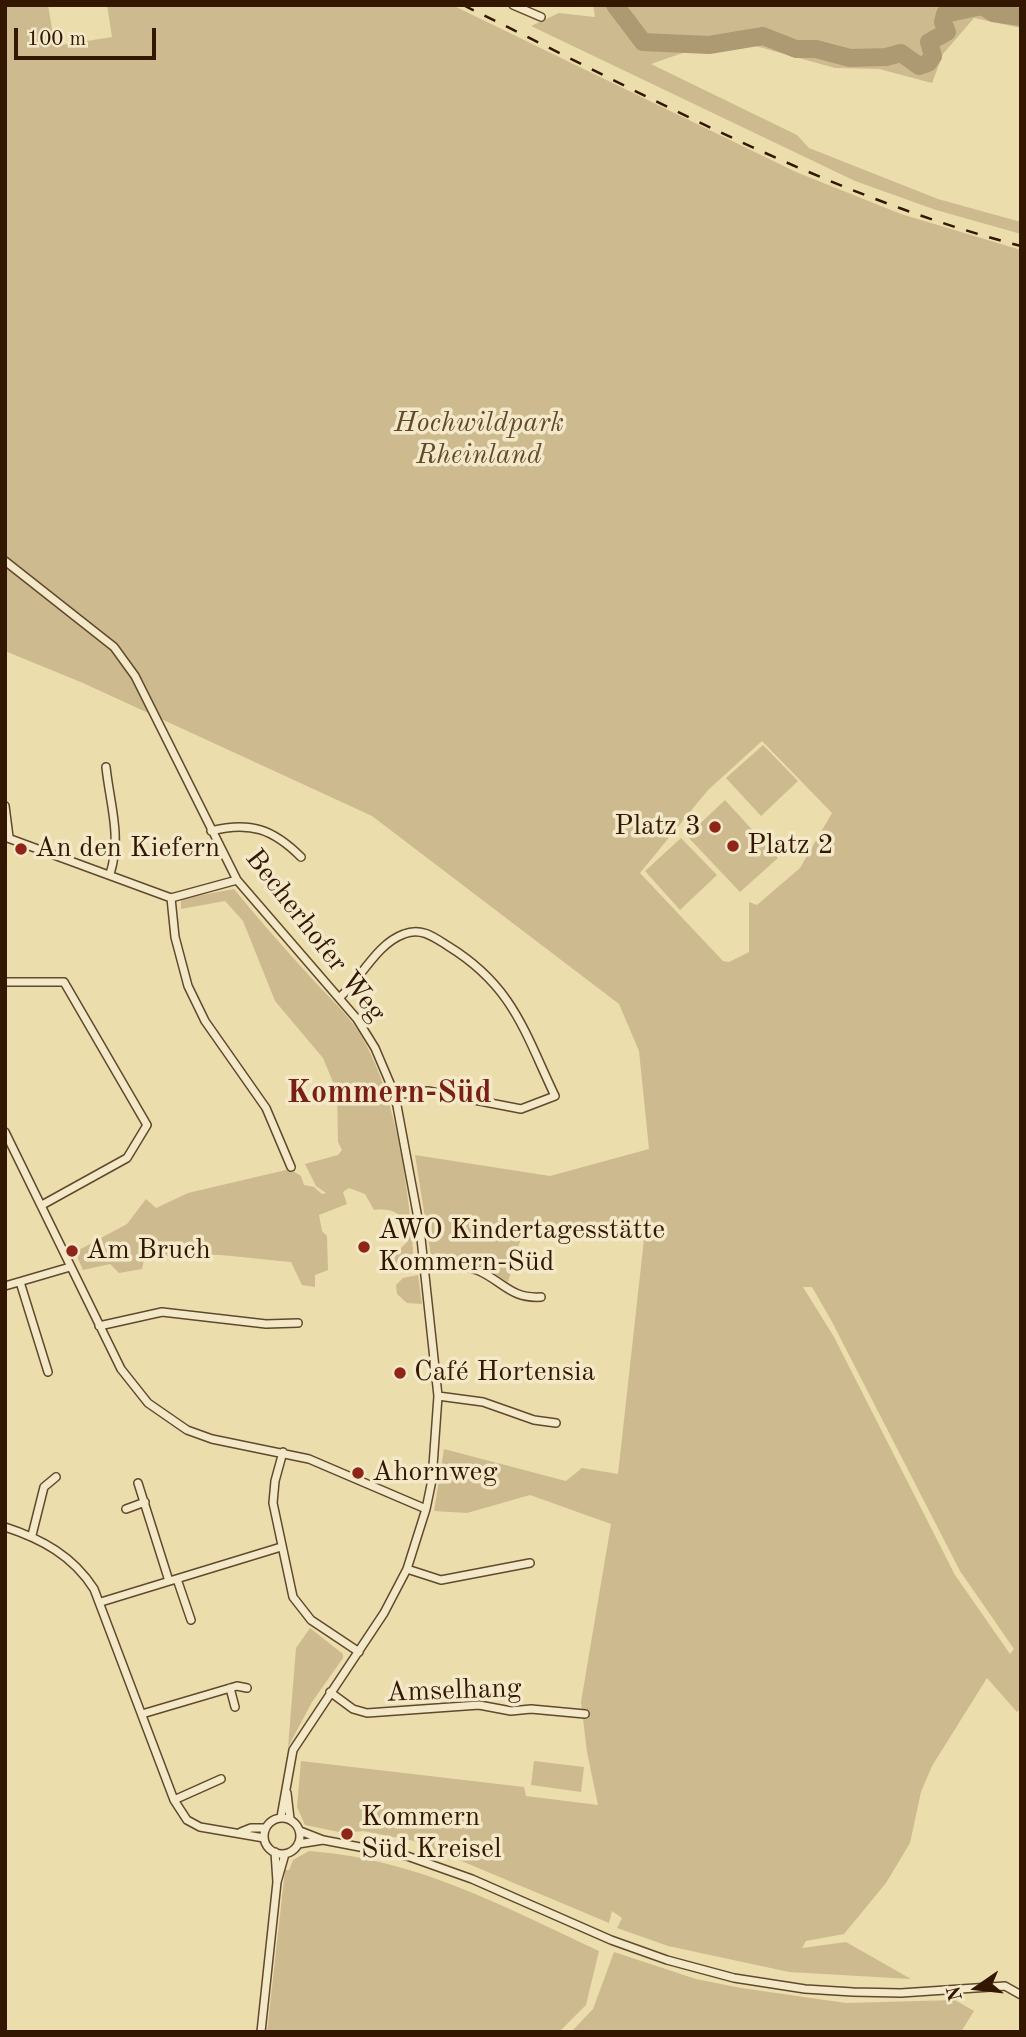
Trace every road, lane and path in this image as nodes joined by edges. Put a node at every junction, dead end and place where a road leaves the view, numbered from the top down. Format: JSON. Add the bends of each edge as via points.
{"nodes":[{"id":1,"x":513,"y":5,"type":"edge"},
{"id":2,"x":541,"y":17,"type":"dead end"},
{"id":3,"x":5,"y":561,"type":"edge"},
{"id":4,"x":106,"y":767,"type":"dead end"},
{"id":5,"x":5,"y":806,"type":"edge"},
{"id":6,"x":211,"y":831,"type":"junction"},
{"id":7,"x":7,"y":837,"type":"edge"},
{"id":8,"x":301,"y":857,"type":"dead end"},
{"id":9,"x":110,"y":874,"type":"junction"},
{"id":10,"x":237,"y":880,"type":"junction"},
{"id":11,"x":171,"y":898,"type":"junction"},
{"id":12,"x":5,"y":982,"type":"edge"},
{"id":13,"x":339,"y":998,"type":"junction"},
{"id":14,"x":395,"y":1095,"type":"junction"},
{"id":15,"x":5,"y":1132,"type":"edge"},
{"id":16,"x":15,"y":1152,"type":"junction"},
{"id":17,"x":5,"y":1154,"type":"edge"},
{"id":18,"x":291,"y":1167,"type":"dead end"},
{"id":19,"x":41,"y":1205,"type":"junction"},
{"id":20,"x":70,"y":1267,"type":"junction"},
{"id":21,"x":423,"y":1267,"type":"junction"},
{"id":22,"x":20,"y":1282,"type":"junction"},
{"id":23,"x":5,"y":1286,"type":"edge"},
{"id":24,"x":541,"y":1297,"type":"dead end"},
{"id":25,"x":298,"y":1323,"type":"dead end"},
{"id":26,"x":99,"y":1326,"type":"junction"},
{"id":27,"x":48,"y":1372,"type":"dead end"},
{"id":28,"x":438,"y":1396,"type":"junction"},
{"id":29,"x":556,"y":1423,"type":"dead end"},
{"id":30,"x":283,"y":1452,"type":"junction"},
{"id":31,"x":56,"y":1477,"type":"dead end"},
{"id":32,"x":138,"y":1483,"type":"dead end"},
{"id":33,"x":145,"y":1502,"type":"junction"},
{"id":34,"x":126,"y":1509,"type":"dead end"},
{"id":35,"x":426,"y":1509,"type":"junction"},
{"id":36,"x":5,"y":1527,"type":"edge"},
{"id":37,"x":32,"y":1535,"type":"junction"},
{"id":38,"x":281,"y":1547,"type":"junction"},
{"id":39,"x":530,"y":1563,"type":"dead end"},
{"id":40,"x":407,"y":1569,"type":"junction"},
{"id":41,"x":173,"y":1580,"type":"junction"},
{"id":42,"x":101,"y":1602,"type":"junction"},
{"id":43,"x":191,"y":1620,"type":"dead end"},
{"id":44,"x":359,"y":1652,"type":"junction"},
{"id":45,"x":230,"y":1688,"type":"junction"},
{"id":46,"x":247,"y":1688,"type":"dead end"},
{"id":47,"x":330,"y":1692,"type":"junction"},
{"id":48,"x":235,"y":1707,"type":"dead end"},
{"id":49,"x":142,"y":1714,"type":"junction"},
{"id":50,"x":585,"y":1714,"type":"dead end"},
{"id":51,"x":221,"y":1779,"type":"dead end"},
{"id":52,"x":287,"y":1793,"type":"junction"},
{"id":53,"x":174,"y":1800,"type":"junction"},
{"id":54,"x":281,"y":1817,"type":"junction"},
{"id":55,"x":290,"y":1819,"type":"junction"},
{"id":56,"x":265,"y":1828,"type":"junction"},
{"id":57,"x":300,"y":1831,"type":"junction"},
{"id":58,"x":241,"y":1832,"type":"junction"},
{"id":59,"x":264,"y":1838,"type":"junction"},
{"id":60,"x":323,"y":1840,"type":"junction"},
{"id":61,"x":298,"y":1844,"type":"junction"},
{"id":62,"x":275,"y":1852,"type":"junction"},
{"id":63,"x":285,"y":1854,"type":"junction"},
{"id":64,"x":277,"y":1882,"type":"junction"},
{"id":65,"x":1021,"y":1995,"type":"edge"},
{"id":66,"x":261,"y":2032,"type":"edge"}],
"edges":[{"from":1,"to":2,"type":"street"},
{"from":3,"to":6,"type":"street","name":"Becherhofer Weg","via":[[114,647],[153,709]]},
{"from":4,"to":9,"type":"street","via":[[116,818],[116,857]]},
{"from":5,"to":7,"type":"street"},
{"from":6,"to":8,"type":"street","via":[[250,827],[281,837]]},
{"from":6,"to":10,"type":"street","name":"Becherhofer Weg"},
{"from":7,"to":9,"type":"street"},
{"from":9,"to":11,"type":"street"},
{"from":10,"to":11,"type":"street"},
{"from":10,"to":13,"type":"street","name":"Becherhofer Weg"},
{"from":11,"to":18,"type":"street","via":[[188,986],[205,1021],[266,1108]]},
{"from":12,"to":19,"type":"street","via":[[64,982],[147,1125],[127,1158]]},
{"from":13,"to":14,"type":"street","name":"Becherhofer Weg","via":[[375,1048]]},
{"from":13,"to":14,"type":"street","via":[[385,947],[403,934],[428,933],[496,982],[512,1005],[555,1096],[520,1109],[428,1091]]},
{"from":14,"to":21,"type":"street","name":"Becherhofer Weg","via":[[407,1144]]},
{"from":15,"to":16,"type":"street"},
{"from":16,"to":17,"type":"street"},
{"from":16,"to":19,"type":"street"},
{"from":19,"to":20,"type":"street"},
{"from":20,"to":22,"type":"street"},
{"from":20,"to":26,"type":"street"},
{"from":21,"to":24,"type":"street","via":[[459,1265],[479,1271],[523,1298]]},
{"from":21,"to":28,"type":"street","name":"Becherhofer Weg"},
{"from":22,"to":23,"type":"street"},
{"from":22,"to":27,"type":"street"},
{"from":25,"to":26,"type":"street","via":[[266,1324],[162,1312]]},
{"from":26,"to":30,"type":"street","via":[[121,1369],[148,1403],[187,1430]]},
{"from":28,"to":29,"type":"street","via":[[483,1402]]},
{"from":28,"to":35,"type":"street","name":"Becherhofer Weg"},
{"from":30,"to":35,"type":"street"},
{"from":30,"to":38,"type":"street","via":[[273,1503]]},
{"from":31,"to":37,"type":"street","via":[[44,1487]]},
{"from":32,"to":33,"type":"street"},
{"from":33,"to":34,"type":"street"},
{"from":33,"to":41,"type":"street"},
{"from":35,"to":40,"type":"street","name":"Becherhofer Weg"},
{"from":36,"to":37,"type":"street"},
{"from":37,"to":42,"type":"street","via":[[68,1558],[86,1576]]},
{"from":38,"to":41,"type":"street"},
{"from":38,"to":44,"type":"street","via":[[297,1606]]},
{"from":39,"to":40,"type":"street","via":[[441,1580]]},
{"from":40,"to":44,"type":"street","name":"Becherhofer Weg"},
{"from":41,"to":42,"type":"street"},
{"from":41,"to":43,"type":"street"},
{"from":42,"to":49,"type":"street"},
{"from":44,"to":47,"type":"street","name":"Becherhofer Weg"},
{"from":45,"to":46,"type":"street"},
{"from":45,"to":48,"type":"street"},
{"from":45,"to":49,"type":"street"},
{"from":47,"to":50,"type":"street","name":"Amselhang","via":[[367,1713],[479,1705]]},
{"from":47,"to":52,"type":"street","name":"Becherhofer Weg","via":[[293,1750]]},
{"from":49,"to":53,"type":"street"},
{"from":51,"to":53,"type":"street"},
{"from":52,"to":54,"type":"street","name":"Becherhofer Weg"},
{"from":52,"to":55,"type":"street","name":"Becherhofer Weg"},
{"from":53,"to":58,"type":"street","via":[[187,1820],[200,1827]]},
{"from":54,"to":55,"type":"street"},
{"from":54,"to":56,"type":"street"},
{"from":55,"to":57,"type":"street"},
{"from":56,"to":58,"type":"street"},
{"from":56,"to":59,"type":"street"},
{"from":57,"to":60,"type":"street"},
{"from":57,"to":61,"type":"street"},
{"from":58,"to":59,"type":"street"},
{"from":59,"to":62,"type":"street"},
{"from":60,"to":61,"type":"street"},
{"from":60,"to":65,"type":"street","via":[[407,1856],[611,1940],[734,1978],[853,1992],[1005,1986]]},
{"from":61,"to":63,"type":"street"},
{"from":62,"to":63,"type":"street"},
{"from":62,"to":64,"type":"street"},
{"from":63,"to":64,"type":"street"},
{"from":64,"to":66,"type":"street"}]}
